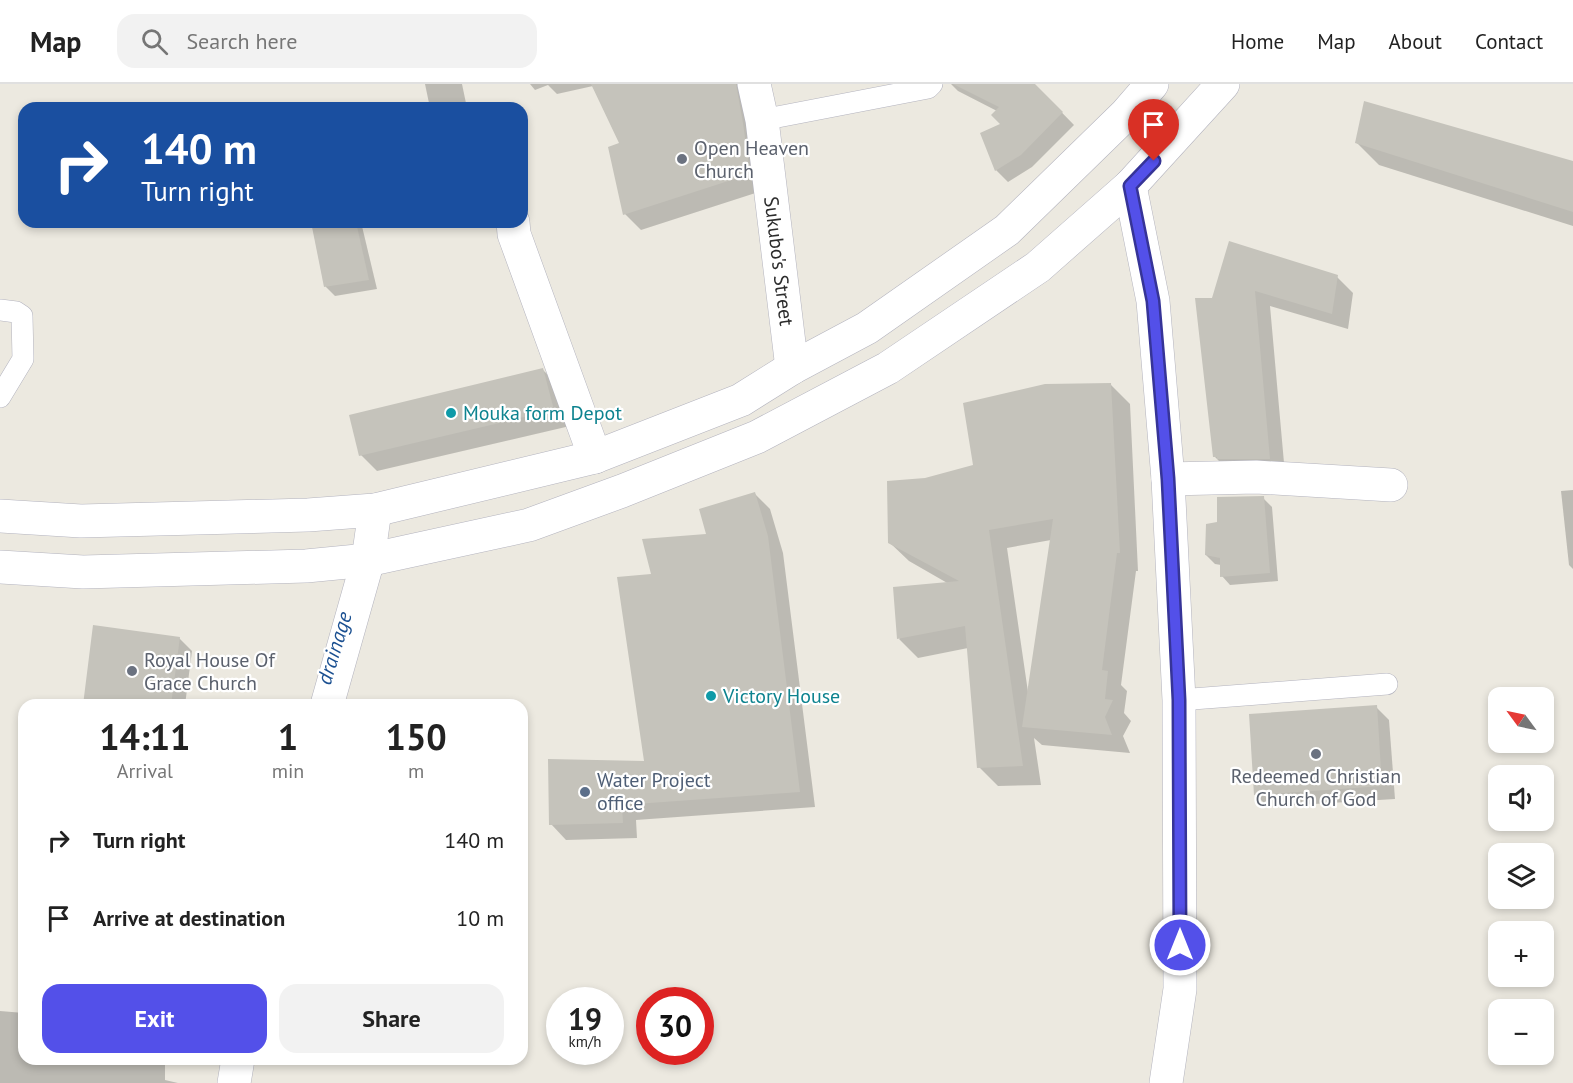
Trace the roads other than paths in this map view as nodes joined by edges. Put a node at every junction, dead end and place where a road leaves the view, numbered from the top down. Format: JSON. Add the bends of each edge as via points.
{"nodes":[{"id":1,"x":754,"y":84,"type":"edge"},
{"id":2,"x":932,"y":84,"type":"edge"},
{"id":3,"x":1152,"y":84,"type":"edge"},
{"id":4,"x":1223,"y":84,"type":"edge"},
{"id":5,"x":762,"y":120,"type":"junction"},
{"id":6,"x":1130,"y":186,"type":"junction"},
{"id":7,"x":514,"y":228,"type":"edge"},
{"id":8,"x":0,"y":310,"type":"edge"},
{"id":9,"x":792,"y":368,"type":"junction"},
{"id":10,"x":0,"y":397,"type":"edge"},
{"id":11,"x":595,"y":457,"type":"junction"},
{"id":12,"x":1168,"y":479,"type":"junction"},
{"id":13,"x":1392,"y":485,"type":"dead end"},
{"id":14,"x":375,"y":510,"type":"junction"},
{"id":15,"x":0,"y":516,"type":"edge"},
{"id":16,"x":368,"y":560,"type":"junction"},
{"id":17,"x":0,"y":567,"type":"edge"},
{"id":18,"x":1386,"y":684,"type":"dead end"},
{"id":19,"x":329,"y":699,"type":"edge"},
{"id":20,"x":1179,"y":700,"type":"junction"},
{"id":21,"x":237,"y":1065,"type":"edge"},
{"id":22,"x":234,"y":1083,"type":"edge"},
{"id":23,"x":1166,"y":1083,"type":"edge"}],
"edges":[{"from":1,"to":5,"type":"main road","name":"Sukubo's Street"},
{"from":2,"to":5,"type":"lane","via":[[928,88]]},
{"from":3,"to":9,"type":"main road","via":[[1007,230],[867,327]]},
{"from":4,"to":6,"type":"main road"},
{"from":5,"to":9,"type":"main road","name":"Sukubo's Street"},
{"from":6,"to":12,"type":"main road","via":[[1153,301]]},
{"from":6,"to":16,"type":"main road","via":[[1019,280],[888,368],[757,437],[529,525]]},
{"from":7,"to":11,"type":"main road"},
{"from":8,"to":10,"type":"lane","via":[[22,316],[24,340],[23,359]]},
{"from":9,"to":11,"type":"main road","via":[[741,400]]},
{"from":11,"to":14,"type":"main road"},
{"from":12,"to":13,"type":"main road","via":[[1256,477]]},
{"from":12,"to":20,"type":"main road"},
{"from":14,"to":15,"type":"main road","via":[[81,521]]},
{"from":14,"to":16,"type":"main road"},
{"from":16,"to":17,"type":"main road","via":[[306,566],[83,572]]},
{"from":16,"to":19,"type":"main road"},
{"from":18,"to":20,"type":"lane"},
{"from":20,"to":23,"type":"main road","via":[[1180,989]]},
{"from":21,"to":22,"type":"main road"}]}
